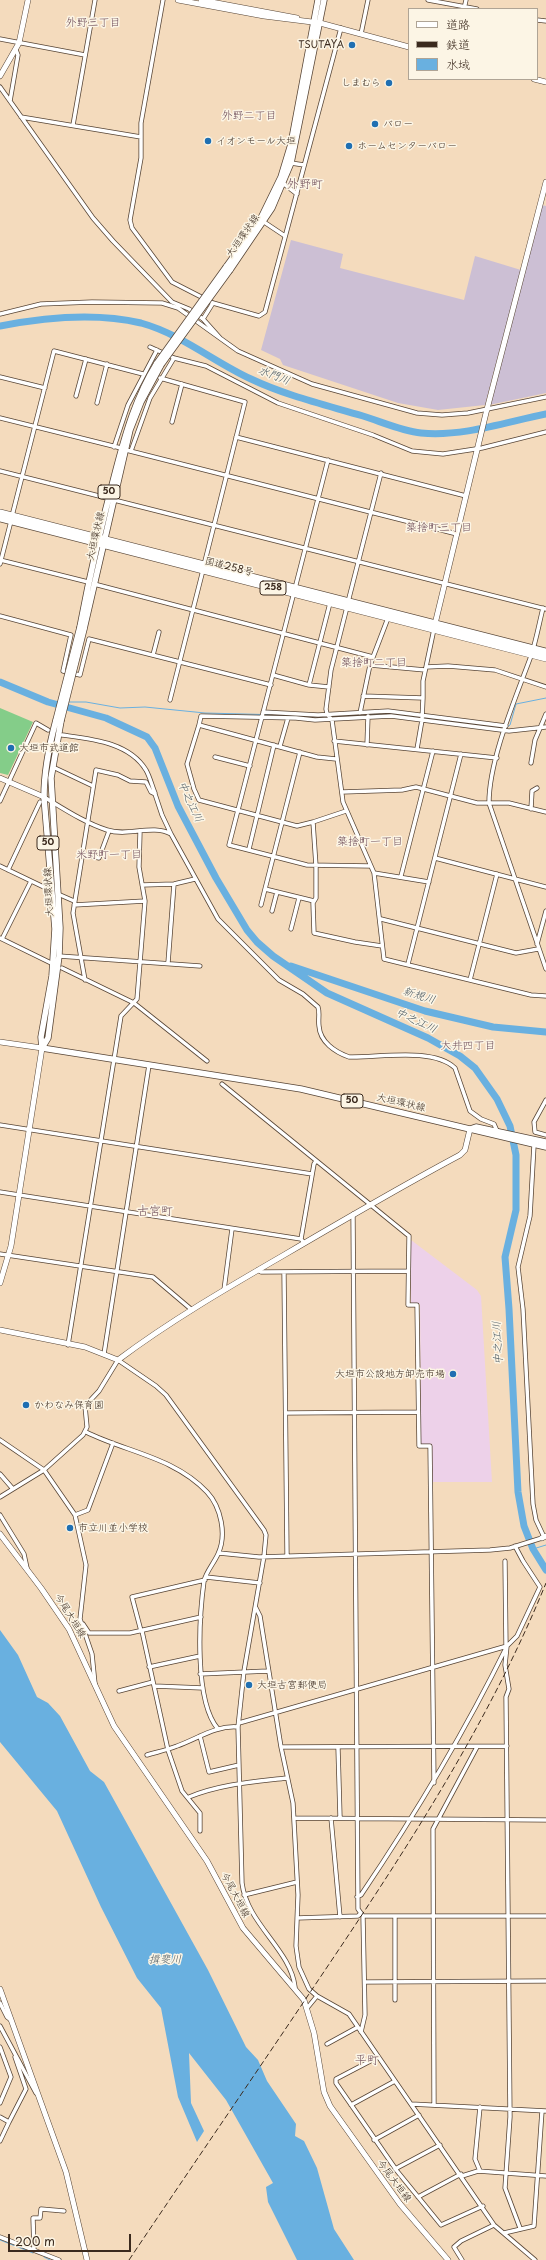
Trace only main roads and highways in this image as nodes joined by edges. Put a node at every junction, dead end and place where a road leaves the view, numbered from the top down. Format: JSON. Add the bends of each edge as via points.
{"nodes":[{"id":1,"x":318,"y":0,"type":"edge"},
{"id":2,"x":324,"y":0,"type":"edge"},
{"id":3,"x":228,"y":268,"type":"junction"},
{"id":4,"x":126,"y":450,"type":"junction"},
{"id":5,"x":0,"y":513,"type":"edge"},
{"id":6,"x":0,"y":518,"type":"edge"},
{"id":7,"x":12,"y":518,"type":"junction"},
{"id":8,"x":100,"y":541,"type":"junction"},
{"id":9,"x":295,"y":591,"type":"junction"},
{"id":10,"x":347,"y":604,"type":"junction"},
{"id":11,"x":435,"y":627,"type":"junction"},
{"id":12,"x":532,"y":652,"type":"junction"},
{"id":13,"x":546,"y":652,"type":"edge"},
{"id":14,"x":546,"y":658,"type":"edge"},
{"id":15,"x":58,"y":721,"type":"junction"},
{"id":16,"x":56,"y":893,"type":"junction"},
{"id":17,"x":56,"y":967,"type":"junction"},
{"id":18,"x":546,"y":1142,"type":"edge"},
{"id":19,"x":532,"y":1143,"type":"junction"},
{"id":20,"x":546,"y":1147,"type":"edge"}],
"edges":[{"from":1,"to":3,"type":"main road","name":"大垣環状線","number":"50","via":[[291,144],[281,177],[260,220]]},
{"from":2,"to":3,"type":"main road","name":"大垣環状線","number":"50","via":[[291,163],[284,184],[264,222]]},
{"from":3,"to":4,"type":"main road","name":"大垣環状線","number":"50","bridge":true,"via":[[159,364],[136,401]]},
{"from":4,"to":8,"type":"main road","name":"大垣環状線","number":"50","via":[[114,500]]},
{"from":4,"to":8,"type":"main road","name":"大垣環状線","number":"50","via":[[107,498]]},
{"from":5,"to":7,"type":"highway","name":"国道258号","number":"258"},
{"from":6,"to":7,"type":"highway","name":"国道258号","number":"258"},
{"from":7,"to":8,"type":"highway","name":"国道258号","number":"258"},
{"from":8,"to":9,"type":"highway","name":"国道258号","number":"258"},
{"from":8,"to":15,"type":"main road","name":"大垣環状線","number":"50","bridge":true,"via":[[82,628]]},
{"from":9,"to":10,"type":"highway","name":"国道258号","number":"258"},
{"from":9,"to":10,"type":"highway","name":"国道258号","number":"258","via":[[330,603]]},
{"from":10,"to":11,"type":"highway","name":"国道258号","number":"258"},
{"from":10,"to":11,"type":"highway","name":"国道258号","number":"258","via":[[388,618]]},
{"from":11,"to":12,"type":"highway","name":"国道258号","number":"258"},
{"from":12,"to":13,"type":"highway","name":"国道258号","number":"258"},
{"from":12,"to":14,"type":"highway","name":"国道258号","number":"258"},
{"from":15,"to":16,"type":"main road","name":"大垣環状線","number":"50","via":[[51,778]]},
{"from":15,"to":16,"type":"main road","name":"大垣環状線","number":"50","via":[[49,746],[42,800]]},
{"from":16,"to":17,"type":"main road","name":"大垣環状線","number":"50"},
{"from":16,"to":17,"type":"main road","name":"大垣環状線","number":"50","via":[[59,956]]},
{"from":17,"to":19,"type":"main road","name":"大垣環状線","number":"50","via":[[42,1048],[301,1089],[475,1132],[500,1133]]},
{"from":18,"to":19,"type":"main road","name":"大垣環状線","number":"50"},
{"from":19,"to":20,"type":"main road","name":"大垣環状線","number":"50"}]}
